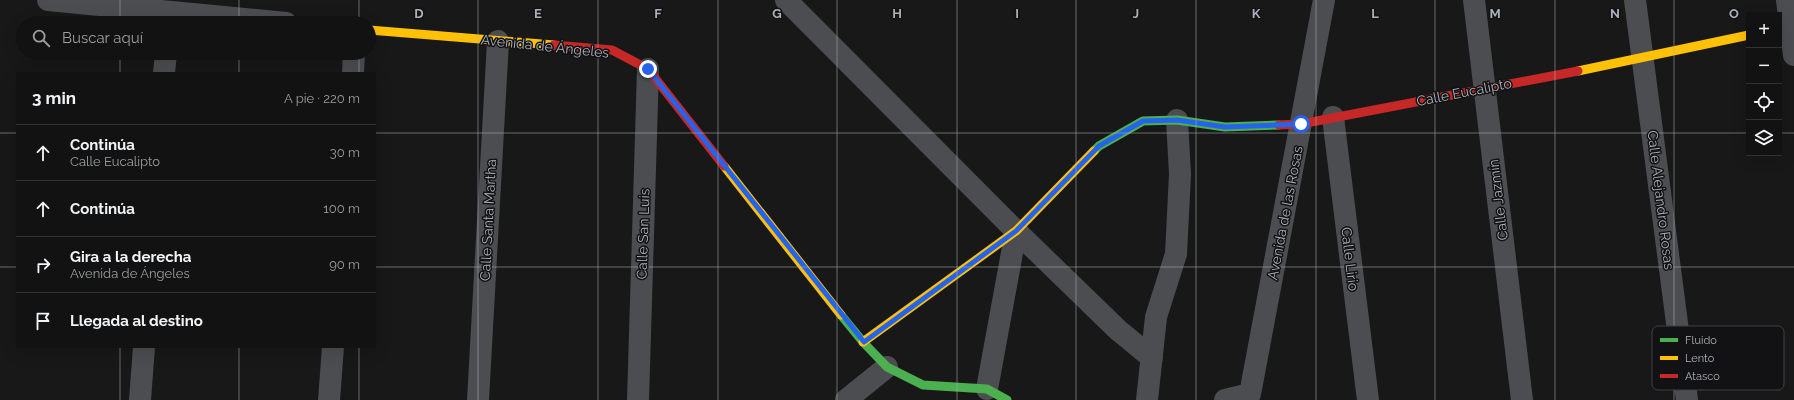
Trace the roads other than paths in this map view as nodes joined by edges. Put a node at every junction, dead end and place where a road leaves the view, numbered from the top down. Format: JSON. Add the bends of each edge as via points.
{"nodes":[{"id":1,"x":48,"y":0,"type":"edge"},
{"id":2,"x":786,"y":0,"type":"edge"},
{"id":3,"x":1324,"y":0,"type":"edge"},
{"id":4,"x":1474,"y":0,"type":"edge"},
{"id":5,"x":1635,"y":0,"type":"edge"},
{"id":6,"x":1787,"y":0,"type":"edge"},
{"id":7,"x":155,"y":16,"type":"edge"},
{"id":8,"x":1788,"y":27,"type":"edge"},
{"id":9,"x":376,"y":31,"type":"edge"},
{"id":10,"x":1746,"y":36,"type":"edge"},
{"id":11,"x":498,"y":41,"type":"junction"},
{"id":12,"x":1794,"y":54,"type":"edge"},
{"id":13,"x":1643,"y":58,"type":"junction"},
{"id":14,"x":165,"y":60,"type":"edge"},
{"id":15,"x":354,"y":60,"type":"edge"},
{"id":16,"x":648,"y":69,"type":"junction"},
{"id":17,"x":164,"y":72,"type":"edge"},
{"id":18,"x":353,"y":72,"type":"edge"},
{"id":19,"x":1484,"y":88,"type":"junction"},
{"id":20,"x":1333,"y":117,"type":"junction"},
{"id":21,"x":1177,"y":120,"type":"junction"},
{"id":22,"x":1301,"y":124,"type":"junction"},
{"id":23,"x":1016,"y":231,"type":"junction"},
{"id":24,"x":1677,"y":326,"type":"edge"},
{"id":25,"x":864,"y":342,"type":"junction"},
{"id":26,"x":144,"y":348,"type":"edge"},
{"id":27,"x":333,"y":348,"type":"edge"},
{"id":28,"x":1152,"y":358,"type":"junction"},
{"id":29,"x":887,"y":367,"type":"junction"},
{"id":30,"x":988,"y":389,"type":"junction"},
{"id":31,"x":1686,"y":390,"type":"edge"},
{"id":32,"x":1253,"y":397,"type":"edge"},
{"id":33,"x":140,"y":400,"type":"edge"},
{"id":34,"x":329,"y":400,"type":"edge"},
{"id":35,"x":478,"y":400,"type":"edge"},
{"id":36,"x":638,"y":400,"type":"edge"},
{"id":37,"x":846,"y":400,"type":"edge"},
{"id":38,"x":1007,"y":400,"type":"edge"},
{"id":39,"x":1147,"y":400,"type":"edge"},
{"id":40,"x":1225,"y":400,"type":"edge"},
{"id":41,"x":1368,"y":400,"type":"edge"},
{"id":42,"x":1522,"y":400,"type":"edge"},
{"id":43,"x":1687,"y":400,"type":"edge"}],
"edges":[{"from":1,"to":7,"type":"street"},
{"from":2,"to":23,"type":"street"},
{"from":3,"to":22,"type":"street","name":"Avenida de las Rosas"},
{"from":4,"to":19,"type":"street","name":"Calle Jazmín"},
{"from":5,"to":13,"type":"street","name":"Calle Alejandro Rosas"},
{"from":6,"to":8,"type":"street"},
{"from":8,"to":12,"type":"street"},
{"from":9,"to":11,"type":"street","name":"Avenida de Ángeles"},
{"from":10,"to":13,"type":"street","name":"Calle Eucalipto"},
{"from":11,"to":16,"type":"street","name":"Avenida de Ángeles","via":[[612,50]]},
{"from":11,"to":35,"type":"street","name":"Calle Santa Martha"},
{"from":13,"to":19,"type":"street","name":"Calle Eucalipto"},
{"from":13,"to":24,"type":"street","name":"Calle Alejandro Rosas"},
{"from":14,"to":17,"type":"street"},
{"from":15,"to":18,"type":"street"},
{"from":16,"to":25,"type":"street","name":"Avenida de Ángeles"},
{"from":16,"to":36,"type":"street","name":"Calle San Luis"},
{"from":19,"to":20,"type":"street","name":"Calle Eucalipto"},
{"from":19,"to":42,"type":"street","name":"Calle Jazmín"},
{"from":20,"to":22,"type":"street","name":"Calle Eucalipto"},
{"from":20,"to":41,"type":"street","name":"Calle Lirio"},
{"from":21,"to":22,"type":"street","name":"Calle Eucalipto","via":[[1225,127]]},
{"from":21,"to":23,"type":"street","name":"Calle Eucalipto","via":[[1143,121],[1099,146]]},
{"from":21,"to":28,"type":"street","via":[[1180,174],[1176,254],[1156,317]]},
{"from":22,"to":32,"type":"street","name":"Avenida de las Rosas"},
{"from":23,"to":25,"type":"street","name":"Calle Eucalipto"},
{"from":23,"to":28,"type":"street","via":[[1118,330]]},
{"from":23,"to":30,"type":"street"},
{"from":25,"to":29,"type":"street","name":"Avenida de Ángeles"},
{"from":26,"to":33,"type":"street"},
{"from":27,"to":34,"type":"street"},
{"from":28,"to":39,"type":"street"},
{"from":29,"to":30,"type":"street","via":[[923,385]]},
{"from":29,"to":37,"type":"street"},
{"from":30,"to":38,"type":"street"},
{"from":31,"to":43,"type":"street","name":"Calle Alejandro Rosas"},
{"from":32,"to":40,"type":"street"}]}
